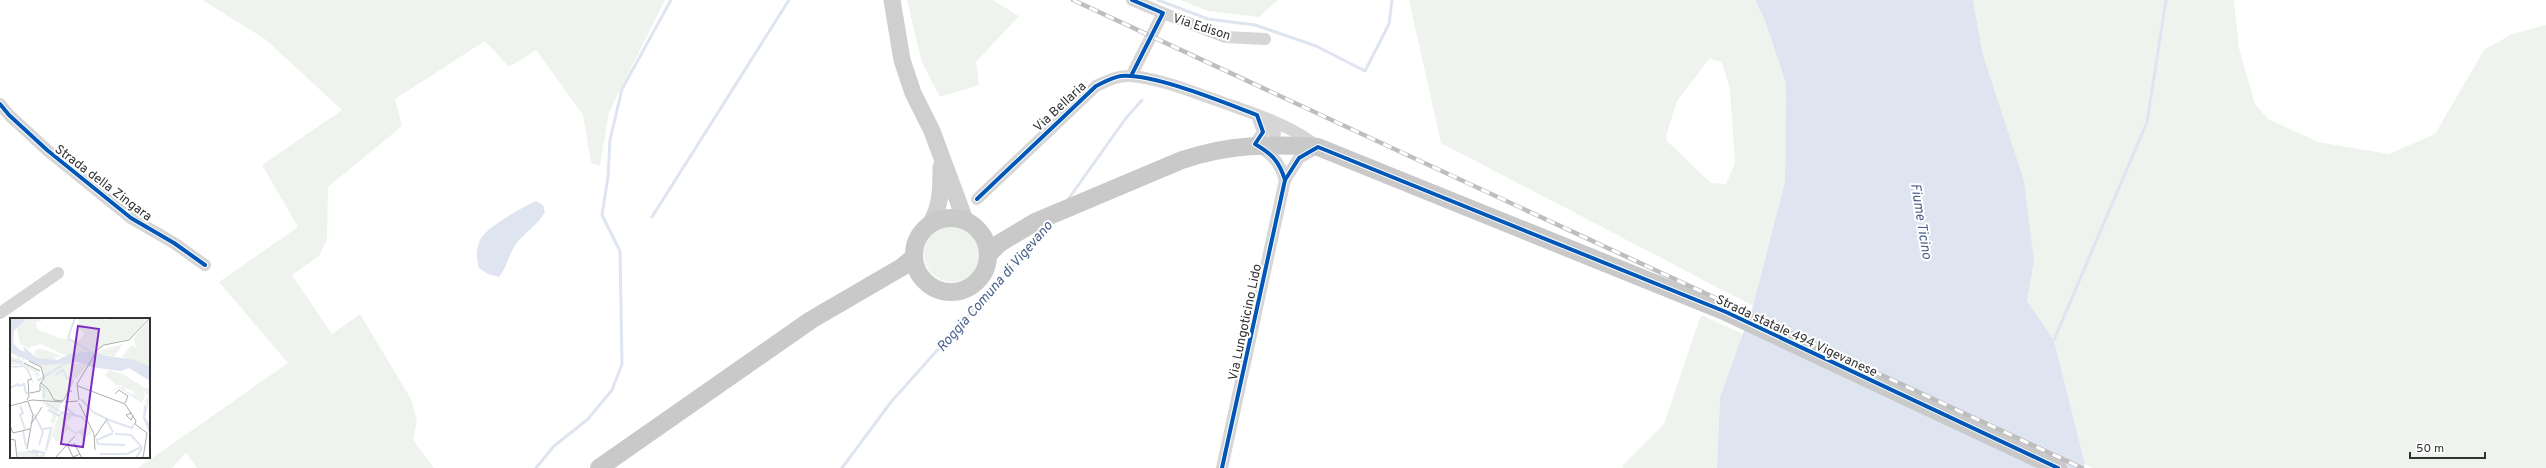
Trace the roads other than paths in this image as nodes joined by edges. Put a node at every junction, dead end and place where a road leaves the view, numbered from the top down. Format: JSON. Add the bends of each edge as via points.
{"nodes":[{"id":1,"x":892,"y":0,"type":"edge"},
{"id":2,"x":1132,"y":0,"type":"edge"},
{"id":3,"x":1163,"y":13,"type":"junction"},
{"id":4,"x":1265,"y":39,"type":"dead end"},
{"id":5,"x":1130,"y":76,"type":"junction"},
{"id":6,"x":0,"y":104,"type":"edge"},
{"id":7,"x":1257,"y":115,"type":"junction"},
{"id":8,"x":4,"y":118,"type":"edge"},
{"id":9,"x":1271,"y":120,"type":"junction"},
{"id":10,"x":1262,"y":145,"type":"junction"},
{"id":11,"x":1318,"y":147,"type":"junction"},
{"id":12,"x":939,"y":151,"type":"junction"},
{"id":13,"x":1285,"y":180,"type":"junction"},
{"id":14,"x":977,"y":198,"type":"dead end"},
{"id":15,"x":1034,"y":222,"type":"junction"},
{"id":16,"x":931,"y":224,"type":"junction"},
{"id":17,"x":970,"y":224,"type":"junction"},
{"id":18,"x":988,"y":255,"type":"junction"},
{"id":19,"x":914,"y":257,"type":"junction"},
{"id":20,"x":205,"y":265,"type":"dead end"},
{"id":21,"x":58,"y":273,"type":"dead end"},
{"id":22,"x":926,"y":282,"type":"junction"},
{"id":23,"x":841,"y":303,"type":"junction"},
{"id":24,"x":0,"y":314,"type":"edge"},
{"id":25,"x":599,"y":468,"type":"edge"},
{"id":26,"x":1222,"y":468,"type":"edge"},
{"id":27,"x":2058,"y":468,"type":"edge"}],
"edges":[{"from":1,"to":12,"type":"main road","via":[[902,60]]},
{"from":2,"to":3,"type":"street","name":"Via Edison"},
{"from":3,"to":4,"type":"street","name":"Via Edison","via":[[1226,37]]},
{"from":3,"to":5,"type":"street","name":"Via Edison"},
{"from":5,"to":7,"type":"street","name":"Via Bellaria","via":[[1179,87]]},
{"from":5,"to":14,"type":"street","name":"Via Bellaria","via":[[1120,76],[1096,86]]},
{"from":6,"to":8,"type":"street","name":"Strada della Zingara"},
{"from":7,"to":9,"type":"street","name":"Via Bellaria"},
{"from":7,"to":10,"type":"street","via":[[1263,132]]},
{"from":8,"to":20,"type":"street","name":"Strada della Zingara","via":[[131,218]]},
{"from":9,"to":10,"type":"street","via":[[1275,132],[1274,140]]},
{"from":9,"to":11,"type":"street","name":"Via Bellaria","via":[[1303,135]]},
{"from":10,"to":11,"type":"main road","name":"Strada statale 494 Vigevanese"},
{"from":10,"to":13,"type":"street","via":[[1280,164]]},
{"from":10,"to":15,"type":"main road","name":"Strada statale 494 Vigevanese","via":[[1202,153]]},
{"from":11,"to":13,"type":"street","via":[[1299,158]]},
{"from":11,"to":27,"type":"main road","name":"Strada statale 494 Vigevanese","via":[[1726,312]]},
{"from":12,"to":16,"type":"main road","via":[[941,197],[938,212]]},
{"from":12,"to":17,"type":"main road"},
{"from":13,"to":26,"type":"street","name":"Via Lungoticino Lido"},
{"from":15,"to":17,"type":"main road","via":[[996,230]]},
{"from":15,"to":18,"type":"main road","via":[[1000,243]]},
{"from":16,"to":17,"type":"main road","via":[[948,218]]},
{"from":16,"to":19,"type":"main road","via":[[918,238]]},
{"from":17,"to":18,"type":"main road","via":[[987,245]]},
{"from":18,"to":22,"type":"main road","via":[[980,277],[966,289],[945,291]]},
{"from":19,"to":22,"type":"main road","via":[[916,267]]},
{"from":19,"to":23,"type":"main road","via":[[902,268]]},
{"from":21,"to":24,"type":"street"},
{"from":22,"to":23,"type":"main road","via":[[917,279],[899,281]]},
{"from":23,"to":25,"type":"main road","via":[[811,320]]}]}
